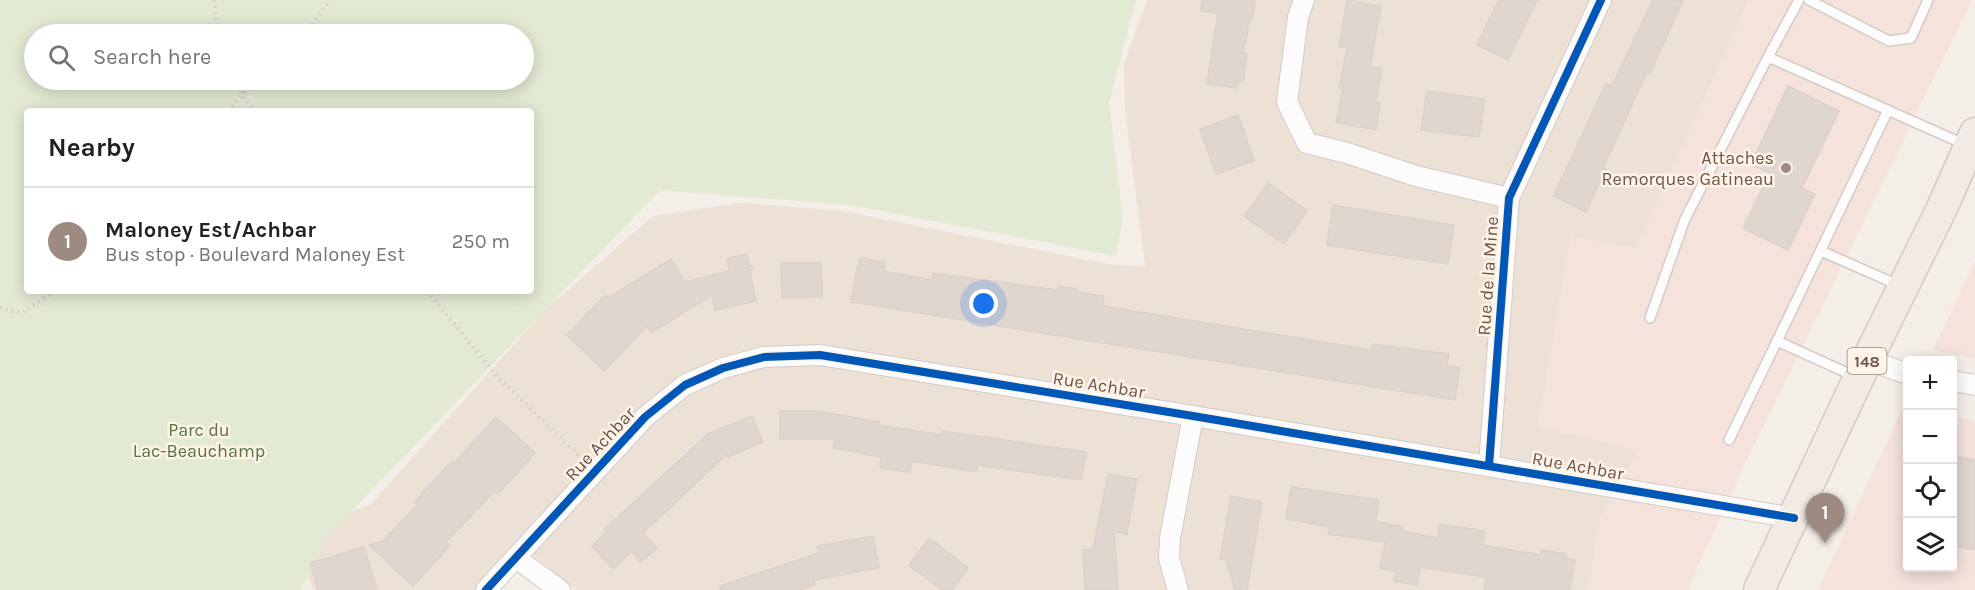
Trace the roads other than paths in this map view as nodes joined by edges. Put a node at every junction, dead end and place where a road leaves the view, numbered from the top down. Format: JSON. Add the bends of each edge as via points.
{"nodes":[{"id":1,"x":1304,"y":0,"type":"edge"},
{"id":2,"x":1601,"y":0,"type":"edge"},
{"id":3,"x":1799,"y":0,"type":"edge"},
{"id":4,"x":1809,"y":0,"type":"edge"},
{"id":5,"x":1928,"y":0,"type":"edge"},
{"id":6,"x":1768,"y":57,"type":"junction"},
{"id":7,"x":1888,"y":110,"type":"junction"},
{"id":8,"x":1972,"y":140,"type":"edge"},
{"id":9,"x":1509,"y":198,"type":"junction"},
{"id":10,"x":1821,"y":251,"type":"junction"},
{"id":11,"x":1903,"y":288,"type":"junction"},
{"id":12,"x":1650,"y":318,"type":"dead end"},
{"id":13,"x":1777,"y":341,"type":"junction"},
{"id":14,"x":1863,"y":369,"type":"junction"},
{"id":15,"x":1903,"y":373,"type":"edge"},
{"id":16,"x":1957,"y":382,"type":"edge"},
{"id":17,"x":1975,"y":385,"type":"edge"},
{"id":18,"x":1193,"y":416,"type":"junction"},
{"id":19,"x":1729,"y":440,"type":"dead end"},
{"id":20,"x":1489,"y":466,"type":"junction"},
{"id":21,"x":1794,"y":518,"type":"junction"},
{"id":22,"x":516,"y":558,"type":"junction"},
{"id":23,"x":486,"y":590,"type":"edge"},
{"id":24,"x":560,"y":590,"type":"edge"},
{"id":25,"x":1178,"y":590,"type":"edge"},
{"id":26,"x":1760,"y":590,"type":"edge"}],
"edges":[{"from":1,"to":9,"type":"street","name":"Rue de la Mine","via":[[1287,102],[1308,143],[1416,176]]},
{"from":2,"to":9,"type":"street","name":"Rue de la Mine"},
{"from":3,"to":6,"type":"lane"},
{"from":4,"to":5,"type":"lane","via":[[1889,41],[1911,38]]},
{"from":6,"to":7,"type":"lane"},
{"from":6,"to":12,"type":"lane","via":[[1685,219]]},
{"from":7,"to":8,"type":"lane"},
{"from":7,"to":10,"type":"lane"},
{"from":8,"to":11,"type":"main road","number":"148"},
{"from":9,"to":20,"type":"street","name":"Rue de la Mine"},
{"from":10,"to":11,"type":"lane"},
{"from":10,"to":13,"type":"lane"},
{"from":11,"to":14,"type":"main road","number":"148"},
{"from":13,"to":14,"type":"lane"},
{"from":13,"to":19,"type":"lane"},
{"from":14,"to":15,"type":"street"},
{"from":14,"to":21,"type":"main road","number":"148"},
{"from":16,"to":17,"type":"street"},
{"from":18,"to":20,"type":"street","name":"Rue Achbar"},
{"from":18,"to":22,"type":"street","name":"Rue Achbar","via":[[820,355],[764,357],[723,368],[685,385],[645,417]]},
{"from":18,"to":25,"type":"street","via":[[1170,538],[1169,558]]},
{"from":20,"to":21,"type":"street","name":"Rue Achbar"},
{"from":21,"to":26,"type":"main road","number":"148"},
{"from":22,"to":23,"type":"street","name":"Rue Achbar"},
{"from":22,"to":24,"type":"street"}]}
